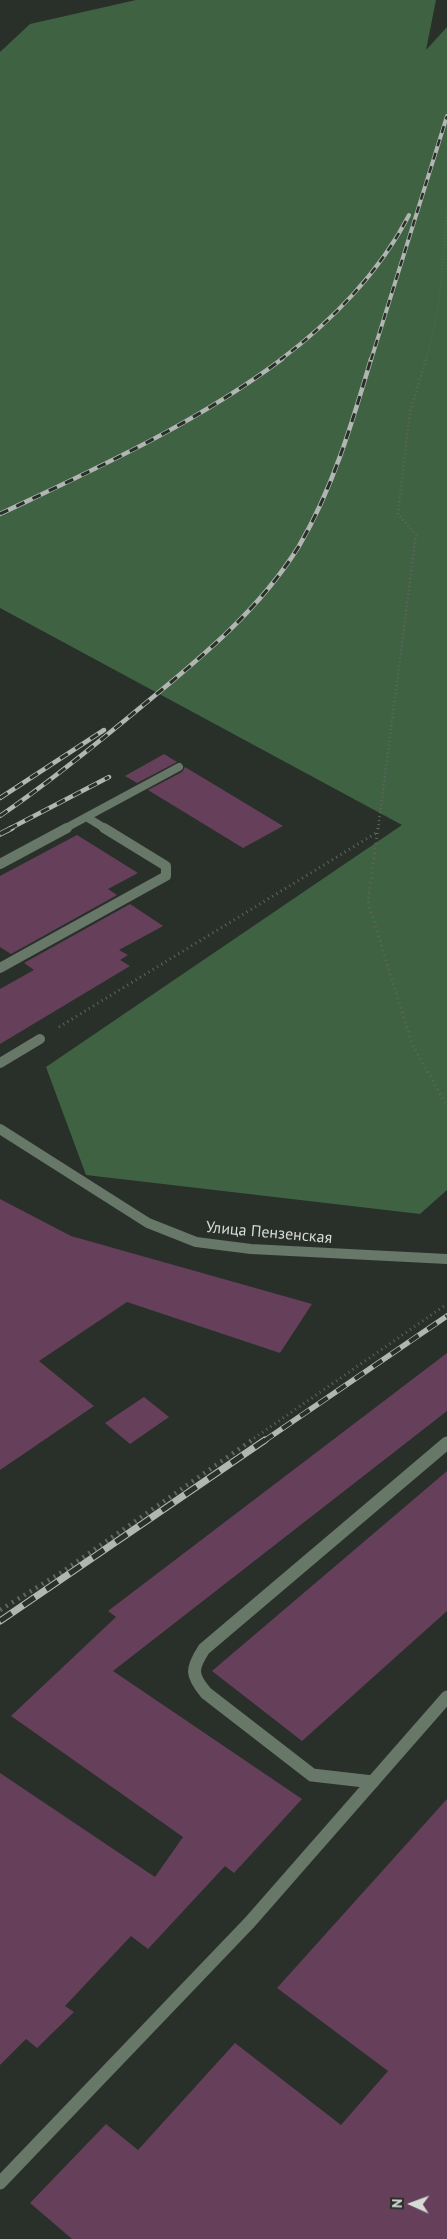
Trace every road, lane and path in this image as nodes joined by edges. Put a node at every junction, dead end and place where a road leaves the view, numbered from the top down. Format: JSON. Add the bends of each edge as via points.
{"nodes":[{"id":1,"x":447,"y":207,"type":"edge"},
{"id":2,"x":179,"y":767,"type":"dead end"},
{"id":3,"x":88,"y":818,"type":"junction"},
{"id":4,"x":376,"y":833,"type":"junction"},
{"id":5,"x":0,"y":864,"type":"edge"},
{"id":6,"x":0,"y":968,"type":"edge"},
{"id":7,"x":40,"y":1039,"type":"joint"},
{"id":8,"x":0,"y":1063,"type":"edge"},
{"id":9,"x":447,"y":1106,"type":"edge"},
{"id":10,"x":0,"y":1128,"type":"edge"},
{"id":11,"x":447,"y":1259,"type":"edge"},
{"id":12,"x":447,"y":1304,"type":"edge"},
{"id":13,"x":447,"y":1443,"type":"edge"},
{"id":14,"x":0,"y":1610,"type":"edge"},
{"id":15,"x":447,"y":1697,"type":"edge"},
{"id":16,"x":373,"y":1782,"type":"junction"},
{"id":17,"x":0,"y":2183,"type":"edge"}],
"edges":[{"from":1,"to":4,"type":"path","via":[[440,292],[432,339],[410,412],[398,514],[416,535]]},
{"from":2,"to":3,"type":"street"},
{"from":3,"to":5,"type":"street"},
{"from":3,"to":6,"type":"street","via":[[166,866],[166,876]]},
{"from":4,"to":7,"type":"path"},
{"from":4,"to":9,"type":"path","via":[[368,902],[412,1044]]},
{"from":7,"to":8,"type":"street"},
{"from":10,"to":11,"type":"street","name":"Улица Пензенская","via":[[148,1224],[196,1242],[251,1249]]},
{"from":12,"to":14,"type":"path","via":[[62,1572]]},
{"from":13,"to":16,"type":"street","via":[[204,1650],[194,1664],[195,1680],[206,1693],[312,1775]]},
{"from":15,"to":16,"type":"street"},
{"from":16,"to":17,"type":"street","via":[[250,1922]]}]}
